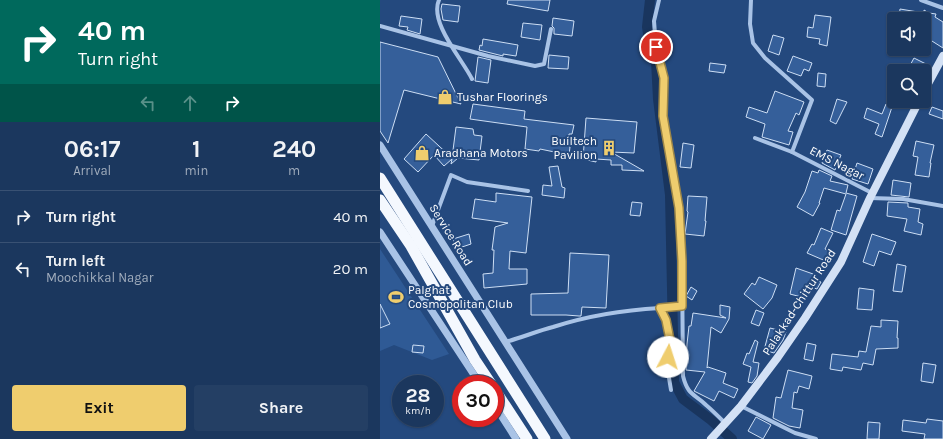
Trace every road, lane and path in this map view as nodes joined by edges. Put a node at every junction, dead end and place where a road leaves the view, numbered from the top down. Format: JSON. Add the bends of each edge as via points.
{"nodes":[{"id":1,"x":439,"y":0,"type":"edge"},
{"id":2,"x":659,"y":0,"type":"edge"},
{"id":3,"x":751,"y":0,"type":"edge"},
{"id":4,"x":921,"y":0,"type":"edge"},
{"id":5,"x":943,"y":8,"type":"edge"},
{"id":6,"x":380,"y":26,"type":"edge"},
{"id":7,"x":551,"y":29,"type":"dead end"},
{"id":8,"x":451,"y":46,"type":"junction"},
{"id":9,"x":943,"y":56,"type":"edge"},
{"id":10,"x":931,"y":78,"type":"edge"},
{"id":11,"x":472,"y":79,"type":"dead end"},
{"id":12,"x":915,"y":108,"type":"edge"},
{"id":13,"x":755,"y":138,"type":"dead end"},
{"id":14,"x":380,"y":145,"type":"edge"},
{"id":15,"x":792,"y":152,"type":"junction"},
{"id":16,"x":380,"y":178,"type":"edge"},
{"id":17,"x":528,"y":192,"type":"dead end"},
{"id":18,"x":871,"y":196,"type":"junction"},
{"id":19,"x":380,"y":200,"type":"edge"},
{"id":20,"x":943,"y":206,"type":"edge"},
{"id":21,"x":432,"y":227,"type":"junction"},
{"id":22,"x":380,"y":232,"type":"edge"},
{"id":23,"x":682,"y":306,"type":"junction"},
{"id":24,"x":660,"y":308,"type":"junction"},
{"id":25,"x":505,"y":342,"type":"junction"},
{"id":26,"x":474,"y":375,"type":"edge"},
{"id":27,"x":485,"y":375,"type":"edge"},
{"id":28,"x":671,"y":390,"type":"dead end"},
{"id":29,"x":504,"y":404,"type":"edge"},
{"id":30,"x":741,"y":406,"type":"junction"},
{"id":31,"x":504,"y":420,"type":"edge"},
{"id":32,"x":725,"y":423,"type":"junction"},
{"id":33,"x":712,"y":438,"type":"edge"},
{"id":34,"x":516,"y":439,"type":"edge"},
{"id":35,"x":527,"y":439,"type":"edge"},
{"id":36,"x":545,"y":439,"type":"edge"},
{"id":37,"x":567,"y":439,"type":"edge"},
{"id":38,"x":816,"y":439,"type":"edge"}],
"edges":[{"from":1,"to":8,"type":"street","via":[[438,20]]},
{"from":2,"to":23,"type":"street","via":[[654,21],[656,47],[664,78],[663,116],[679,208]]},
{"from":3,"to":15,"type":"street","via":[[750,24],[753,44],[812,100]]},
{"from":4,"to":5,"type":"street"},
{"from":6,"to":8,"type":"street"},
{"from":7,"to":8,"type":"street","via":[[544,64],[535,66]]},
{"from":8,"to":11,"type":"street"},
{"from":9,"to":10,"type":"main road"},
{"from":12,"to":18,"type":"main road","name":"Palakkad-Chittur Road"},
{"from":13,"to":15,"type":"street","name":"EMS Nagar"},
{"from":14,"to":21,"type":"street","name":"Service Road"},
{"from":15,"to":18,"type":"street","name":"EMS Nagar"},
{"from":16,"to":36,"type":"highway"},
{"from":17,"to":21,"type":"street","via":[[467,182],[451,175]]},
{"from":18,"to":20,"type":"street"},
{"from":18,"to":30,"type":"main road","name":"Palakkad-Chittur Road","via":[[841,262],[801,325]]},
{"from":19,"to":27,"type":"highway","via":[[411,246]]},
{"from":21,"to":25,"type":"street","name":"Service Road"},
{"from":22,"to":26,"type":"street"},
{"from":23,"to":24,"type":"street"},
{"from":23,"to":32,"type":"street","via":[[683,369],[686,387]]},
{"from":24,"to":25,"type":"street","via":[[620,311]]},
{"from":24,"to":28,"type":"street","via":[[666,320],[670,340],[667,348]]},
{"from":25,"to":37,"type":"street","name":"Service Road"},
{"from":29,"to":35,"type":"highway"},
{"from":30,"to":32,"type":"main road","name":"Palakkad-Chittur Road"},
{"from":30,"to":38,"type":"street","via":[[795,433]]},
{"from":31,"to":34,"type":"street"},
{"from":32,"to":33,"type":"main road","name":"Palakkad-Chittur Road"}]}
